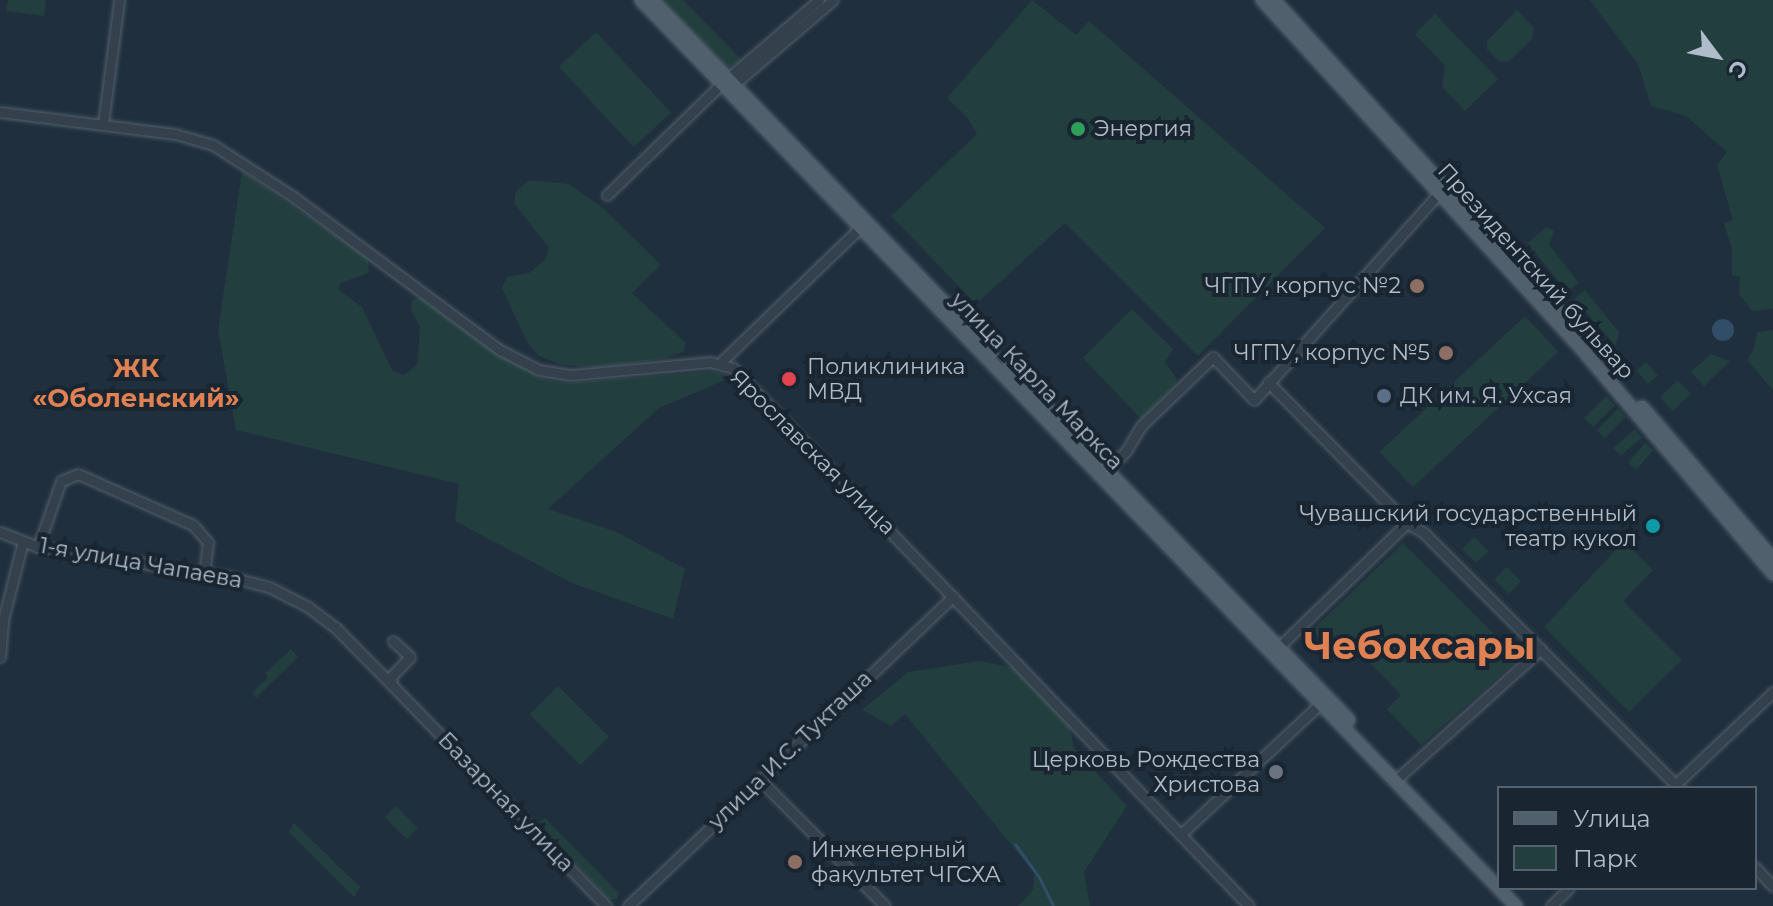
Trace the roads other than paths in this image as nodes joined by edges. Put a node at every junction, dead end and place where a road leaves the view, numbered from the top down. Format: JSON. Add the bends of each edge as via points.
{"nodes":[{"id":1,"x":119,"y":0,"type":"edge"},
{"id":2,"x":641,"y":0,"type":"edge"},
{"id":3,"x":652,"y":0,"type":"edge"},
{"id":4,"x":819,"y":0,"type":"edge"},
{"id":5,"x":833,"y":0,"type":"edge"},
{"id":6,"x":1262,"y":0,"type":"edge"},
{"id":7,"x":1274,"y":0,"type":"edge"},
{"id":8,"x":727,"y":83,"type":"junction"},
{"id":9,"x":0,"y":112,"type":"edge"},
{"id":10,"x":103,"y":124,"type":"junction"},
{"id":11,"x":1413,"y":157,"type":"junction"},
{"id":12,"x":1442,"y":190,"type":"junction"},
{"id":13,"x":607,"y":195,"type":"dead end"},
{"id":14,"x":863,"y":225,"type":"junction"},
{"id":15,"x":720,"y":363,"type":"junction"},
{"id":16,"x":1268,"y":382,"type":"junction"},
{"id":17,"x":1104,"y":472,"type":"junction"},
{"id":18,"x":1407,"y":523,"type":"junction"},
{"id":19,"x":0,"y":532,"type":"edge"},
{"id":20,"x":1750,"y":539,"type":"junction"},
{"id":21,"x":23,"y":541,"type":"junction"},
{"id":22,"x":38,"y":547,"type":"junction"},
{"id":23,"x":1773,"y":559,"type":"edge"},
{"id":24,"x":204,"y":574,"type":"junction"},
{"id":25,"x":1773,"y":574,"type":"edge"},
{"id":26,"x":953,"y":596,"type":"junction"},
{"id":27,"x":393,"y":641,"type":"dead end"},
{"id":28,"x":1280,"y":646,"type":"junction"},
{"id":29,"x":1541,"y":649,"type":"junction"},
{"id":30,"x":0,"y":657,"type":"edge"},
{"id":31,"x":392,"y":685,"type":"junction"},
{"id":32,"x":1773,"y":692,"type":"edge"},
{"id":33,"x":406,"y":699,"type":"joint"},
{"id":34,"x":1321,"y":703,"type":"junction"},
{"id":35,"x":1397,"y":778,"type":"junction"},
{"id":36,"x":760,"y":780,"type":"junction"},
{"id":37,"x":1675,"y":786,"type":"edge"},
{"id":38,"x":1677,"y":786,"type":"edge"},
{"id":39,"x":1181,"y":834,"type":"junction"},
{"id":40,"x":1757,"y":869,"type":"edge"},
{"id":41,"x":1497,"y":886,"type":"edge"},
{"id":42,"x":1773,"y":886,"type":"edge"},
{"id":43,"x":1501,"y":890,"type":"edge"},
{"id":44,"x":1567,"y":890,"type":"edge"},
{"id":45,"x":606,"y":906,"type":"edge"},
{"id":46,"x":628,"y":906,"type":"edge"},
{"id":47,"x":885,"y":906,"type":"edge"},
{"id":48,"x":1249,"y":906,"type":"edge"},
{"id":49,"x":1516,"y":906,"type":"edge"},
{"id":50,"x":1551,"y":906,"type":"edge"}],
"edges":[{"from":1,"to":10,"type":"street"},
{"from":2,"to":8,"type":"main road","name":"улица Карла Маркса"},
{"from":3,"to":8,"type":"main road","name":"улица Карла Маркса"},
{"from":4,"to":8,"type":"street"},
{"from":5,"to":8,"type":"street"},
{"from":6,"to":11,"type":"main road","name":"Президентский бульвар"},
{"from":7,"to":11,"type":"main road","name":"Президентский бульвар"},
{"from":8,"to":13,"type":"street"},
{"from":8,"to":14,"type":"main road","name":"улица Карла Маркса"},
{"from":9,"to":10,"type":"street","name":"Ярославская улица"},
{"from":10,"to":15,"type":"street","name":"Ярославская улица","via":[[196,139],[231,154],[500,350],[539,370],[571,375]]},
{"from":11,"to":12,"type":"main road","name":"Президентский бульвар"},
{"from":12,"to":16,"type":"street"},
{"from":12,"to":20,"type":"main road","name":"Президентский бульвар"},
{"from":14,"to":15,"type":"street"},
{"from":14,"to":17,"type":"main road","name":"улица Карла Маркса"},
{"from":15,"to":26,"type":"street","name":"Ярославская улица","via":[[741,375]]},
{"from":16,"to":17,"type":"street","via":[[1254,400],[1213,357],[1141,426]]},
{"from":16,"to":18,"type":"street"},
{"from":17,"to":28,"type":"main road","name":"улица Карла Маркса"},
{"from":17,"to":34,"type":"main road","name":"улица Карла Маркса"},
{"from":18,"to":28,"type":"street"},
{"from":18,"to":29,"type":"street","via":[[1423,532]]},
{"from":19,"to":21,"type":"street","name":"1-я улица Чапаева"},
{"from":20,"to":23,"type":"main road","name":"Президентский бульвар"},
{"from":20,"to":25,"type":"main road","name":"Президентский бульвар"},
{"from":21,"to":22,"type":"street","name":"1-я улица Чапаева"},
{"from":21,"to":30,"type":"street","via":[[3,620]]},
{"from":22,"to":24,"type":"street","name":"1-я улица Чапаева"},
{"from":22,"to":24,"type":"street","via":[[61,481],[78,474],[193,525],[208,542]]},
{"from":24,"to":31,"type":"street","name":"1-я улица Чапаева","via":[[263,585],[308,607]]},
{"from":26,"to":36,"type":"street","name":"улица И.С. Тукташа"},
{"from":26,"to":39,"type":"street","name":"Ярославская улица"},
{"from":27,"to":31,"type":"street","via":[[410,657],[391,677]]},
{"from":28,"to":35,"type":"main road","name":"улица Карла Маркса"},
{"from":29,"to":35,"type":"street"},
{"from":29,"to":37,"type":"street"},
{"from":31,"to":33,"type":"street","name":"1-я улица Чапаева"},
{"from":32,"to":38,"type":"street"},
{"from":33,"to":45,"type":"street","name":"Базарная улица"},
{"from":34,"to":35,"type":"main road","name":"улица Карла Маркса"},
{"from":34,"to":39,"type":"street"},
{"from":35,"to":41,"type":"main road","name":"улица Карла Маркса"},
{"from":36,"to":46,"type":"street","name":"улица И.С. Тукташа"},
{"from":36,"to":47,"type":"street"},
{"from":39,"to":48,"type":"street","name":"Ярославская улица"},
{"from":40,"to":42,"type":"street"},
{"from":43,"to":49,"type":"main road","name":"улица Карла Маркса"},
{"from":44,"to":50,"type":"street"}]}
